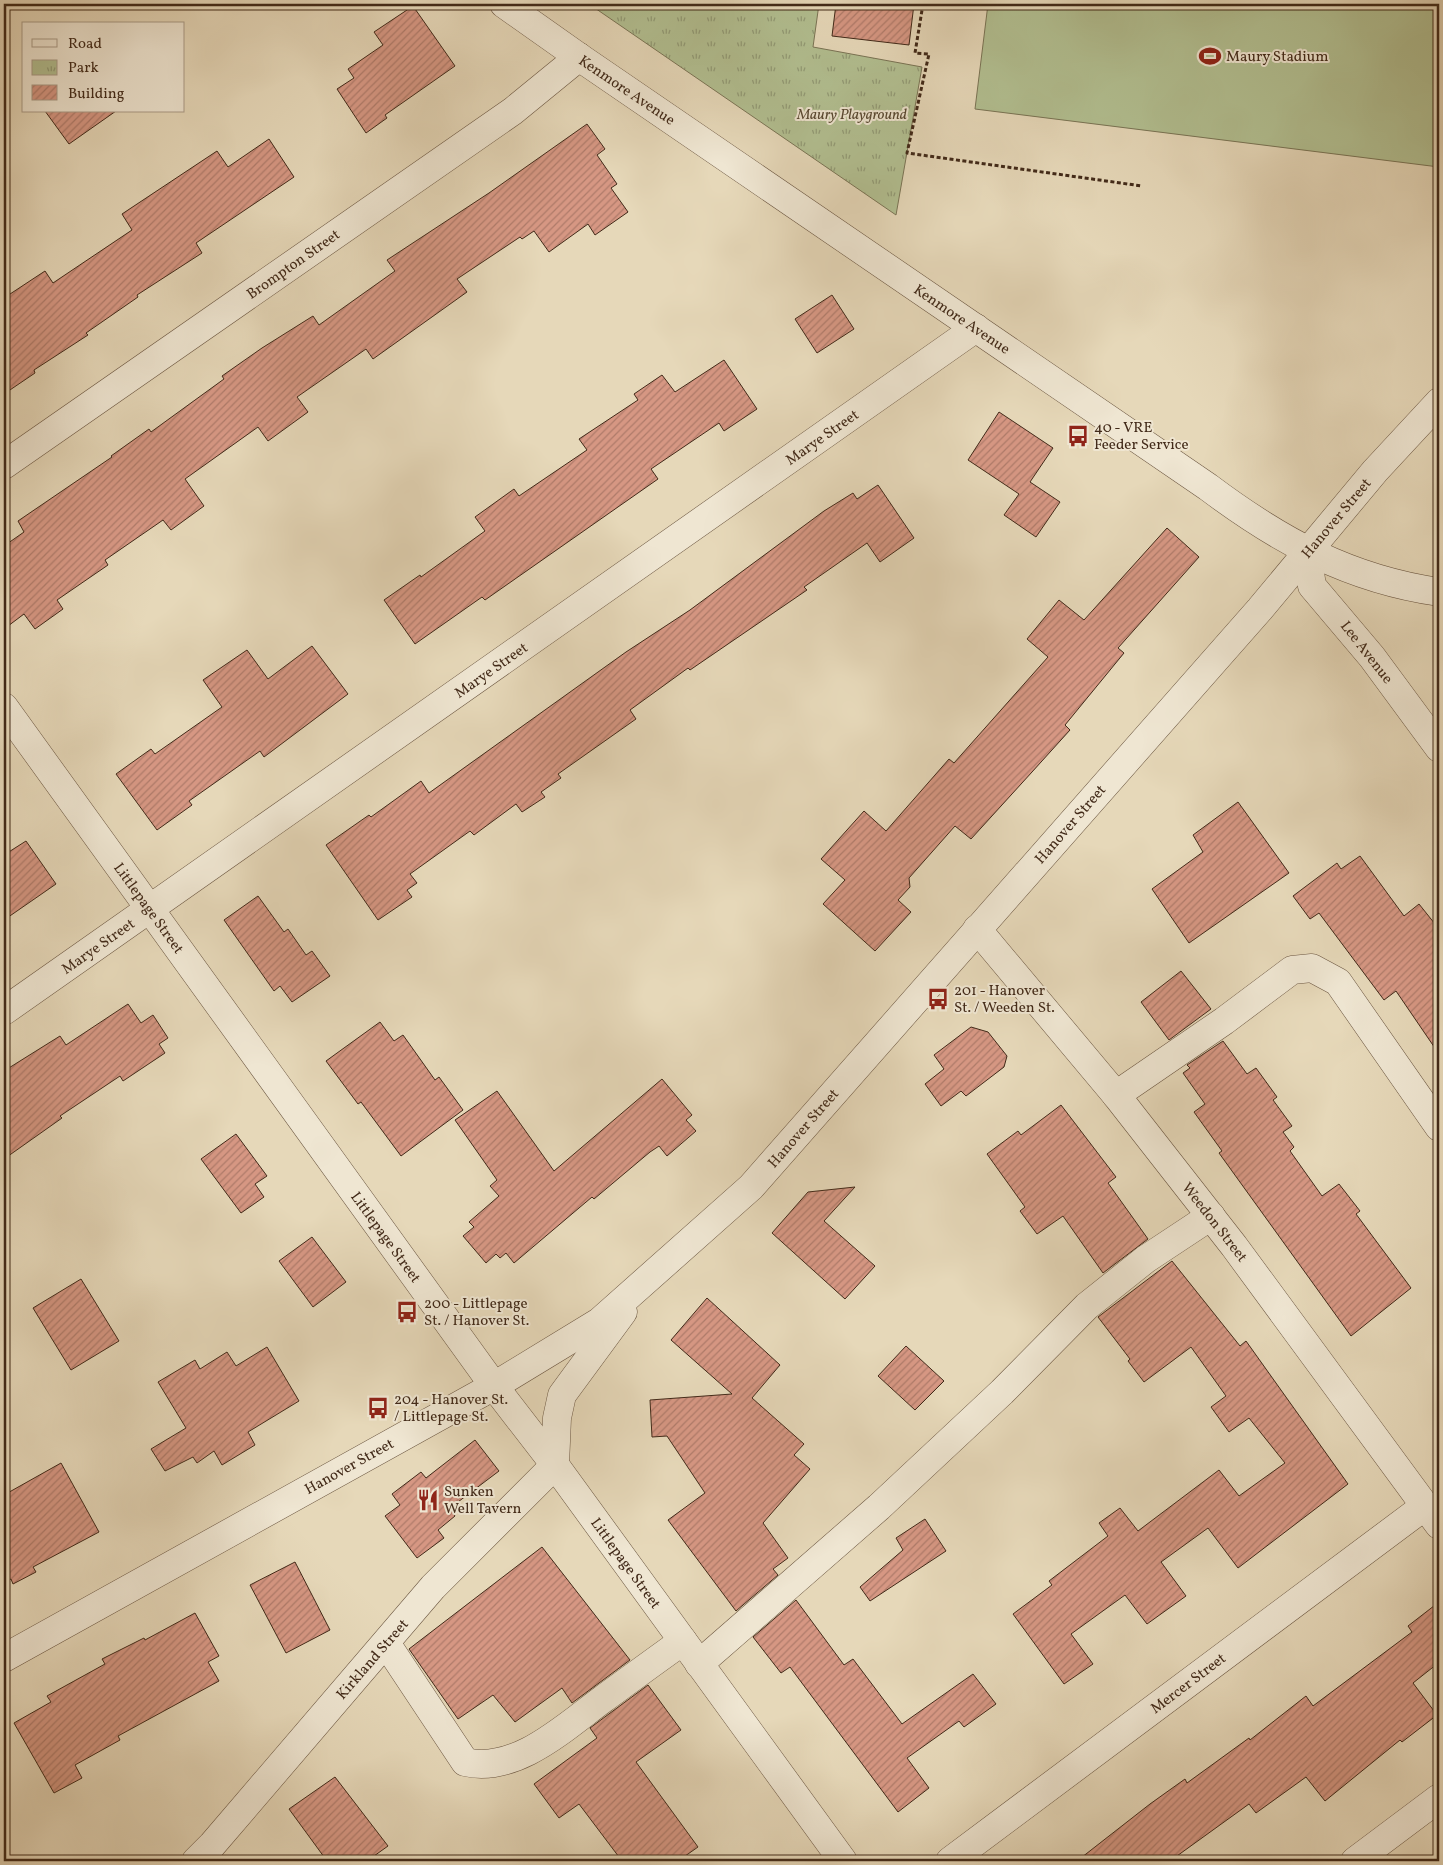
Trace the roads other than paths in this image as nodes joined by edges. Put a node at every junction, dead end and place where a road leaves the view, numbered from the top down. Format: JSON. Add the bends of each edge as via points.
{"nodes":[{"id":1,"x":504,"y":4,"type":"edge"},
{"id":2,"x":579,"y":58,"type":"junction"},
{"id":3,"x":976,"y":328,"type":"junction"},
{"id":4,"x":1435,"y":416,"type":"edge"},
{"id":5,"x":4,"y":465,"type":"edge"},
{"id":6,"x":1307,"y":552,"type":"junction"},
{"id":7,"x":1439,"y":592,"type":"edge"},
{"id":8,"x":4,"y":707,"type":"edge"},
{"id":9,"x":1439,"y":748,"type":"edge"},
{"id":10,"x":150,"y":910,"type":"junction"},
{"id":11,"x":977,"y":929,"type":"junction"},
{"id":12,"x":4,"y":1011,"type":"edge"},
{"id":13,"x":1116,"y":1095,"type":"junction"},
{"id":14,"x":1439,"y":1127,"type":"edge"},
{"id":15,"x":1211,"y":1216,"type":"junction"},
{"id":16,"x":648,"y":1278,"type":"junction"},
{"id":17,"x":494,"y":1386,"type":"junction"},
{"id":18,"x":555,"y":1465,"type":"junction"},
{"id":19,"x":1432,"y":1515,"type":"edge"},
{"id":20,"x":683,"y":1640,"type":"junction"},
{"id":21,"x":386,"y":1643,"type":"junction"},
{"id":22,"x":4,"y":1658,"type":"edge"},
{"id":23,"x":699,"y":1664,"type":"junction"},
{"id":24,"x":1439,"y":1798,"type":"edge"},
{"id":25,"x":211,"y":1856,"type":"edge"},
{"id":26,"x":843,"y":1861,"type":"edge"},
{"id":27,"x":950,"y":1861,"type":"edge"},
{"id":28,"x":1354,"y":1861,"type":"edge"}],
"edges":[{"from":1,"to":2,"type":"street","name":"Kenmore Avenue"},
{"from":2,"to":3,"type":"street","name":"Kenmore Avenue"},
{"from":2,"to":5,"type":"street","name":"Brompton Street","via":[[513,111]]},
{"from":3,"to":6,"type":"street","name":"Kenmore Avenue","via":[[1249,518]]},
{"from":3,"to":10,"type":"street","name":"Marye Street"},
{"from":4,"to":6,"type":"street","name":"Hanover Street","via":[[1375,471]]},
{"from":6,"to":7,"type":"street","name":"Kenmore Avenue","via":[[1400,587]]},
{"from":6,"to":9,"type":"street","name":"Lee Avenue","via":[[1312,586],[1372,657]]},
{"from":6,"to":11,"type":"street","name":"Hanover Street"},
{"from":8,"to":10,"type":"street","name":"Littlepage Street"},
{"from":10,"to":12,"type":"street","name":"Marye Street"},
{"from":10,"to":17,"type":"street","name":"Littlepage Street"},
{"from":11,"to":13,"type":"street","name":"Weedon Street"},
{"from":11,"to":16,"type":"street","name":"Hanover Street","via":[[751,1187]]},
{"from":13,"to":14,"type":"street","via":[[1292,970],[1312,968],[1338,982]]},
{"from":13,"to":15,"type":"street","name":"Weedon Street"},
{"from":15,"to":19,"type":"street","name":"Weedon Street"},
{"from":15,"to":23,"type":"street","via":[[1146,1259],[1087,1306],[1002,1392],[893,1493]]},
{"from":16,"to":17,"type":"street","name":"Hanover Street","via":[[599,1322]]},
{"from":16,"to":18,"type":"street","via":[[562,1395],[557,1418]]},
{"from":17,"to":18,"type":"street","name":"Littlepage Street"},
{"from":17,"to":22,"type":"street","name":"Hanover Street"},
{"from":18,"to":20,"type":"street","name":"Littlepage Street"},
{"from":18,"to":21,"type":"street","name":"Kirkland Street","via":[[433,1588]]},
{"from":19,"to":27,"type":"street","name":"Mercer Street"},
{"from":20,"to":21,"type":"street","via":[[543,1743],[496,1763],[475,1764],[465,1762]]},
{"from":20,"to":23,"type":"street","name":"Littlepage Street"},
{"from":21,"to":25,"type":"street","name":"Kirkland Street"},
{"from":23,"to":26,"type":"street","name":"Littlepage Street"},
{"from":24,"to":28,"type":"street"}]}
